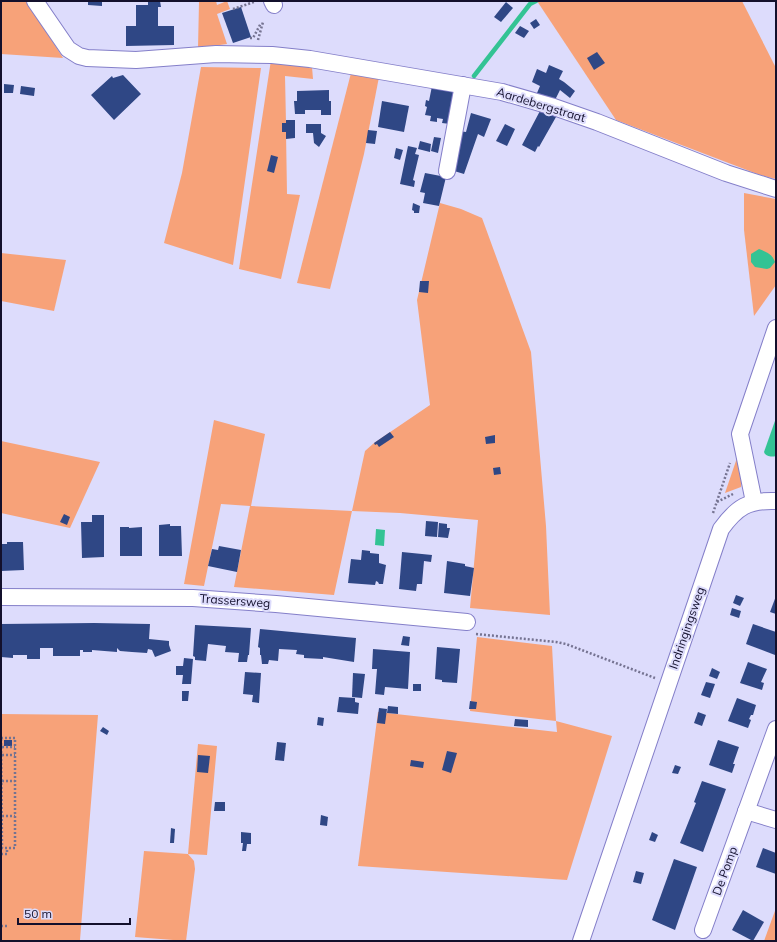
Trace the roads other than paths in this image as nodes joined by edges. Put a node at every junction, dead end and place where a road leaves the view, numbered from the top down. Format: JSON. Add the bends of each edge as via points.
{"nodes":[{"id":1,"x":35,"y":1,"type":"edge"},
{"id":2,"x":463,"y":85,"type":"junction"},
{"id":3,"x":447,"y":171,"type":"dead end"},
{"id":4,"x":776,"y":189,"type":"edge"},
{"id":5,"x":776,"y":328,"type":"edge"},
{"id":6,"x":776,"y":501,"type":"edge"},
{"id":7,"x":754,"y":502,"type":"junction"},
{"id":8,"x":1,"y":597,"type":"edge"},
{"id":9,"x":469,"y":627,"type":"road end"},
{"id":10,"x":776,"y":729,"type":"edge"},
{"id":11,"x":746,"y":811,"type":"junction"},
{"id":12,"x":776,"y":820,"type":"edge"},
{"id":13,"x":703,"y":930,"type":"dead end"},
{"id":14,"x":582,"y":941,"type":"edge"}],
"edges":[{"from":1,"to":2,"type":"street","name":"Aardebergstraat","via":[[68,49],[87,58],[136,60],[216,54],[272,55]]},
{"from":2,"to":3,"type":"street"},
{"from":2,"to":4,"type":"street","name":"Aardebergstraat","via":[[502,92],[548,105],[726,173]]},
{"from":5,"to":7,"type":"street","via":[[740,434]]},
{"from":6,"to":7,"type":"street"},
{"from":7,"to":14,"type":"street","name":"Indringingsweg","via":[[737,510],[721,530]]},
{"from":8,"to":9,"type":"street","name":"Trassersweg","via":[[193,598],[323,608]]},
{"from":10,"to":11,"type":"street","name":"De Pomp"},
{"from":11,"to":12,"type":"street"},
{"from":11,"to":13,"type":"street","name":"De Pomp"}]}
